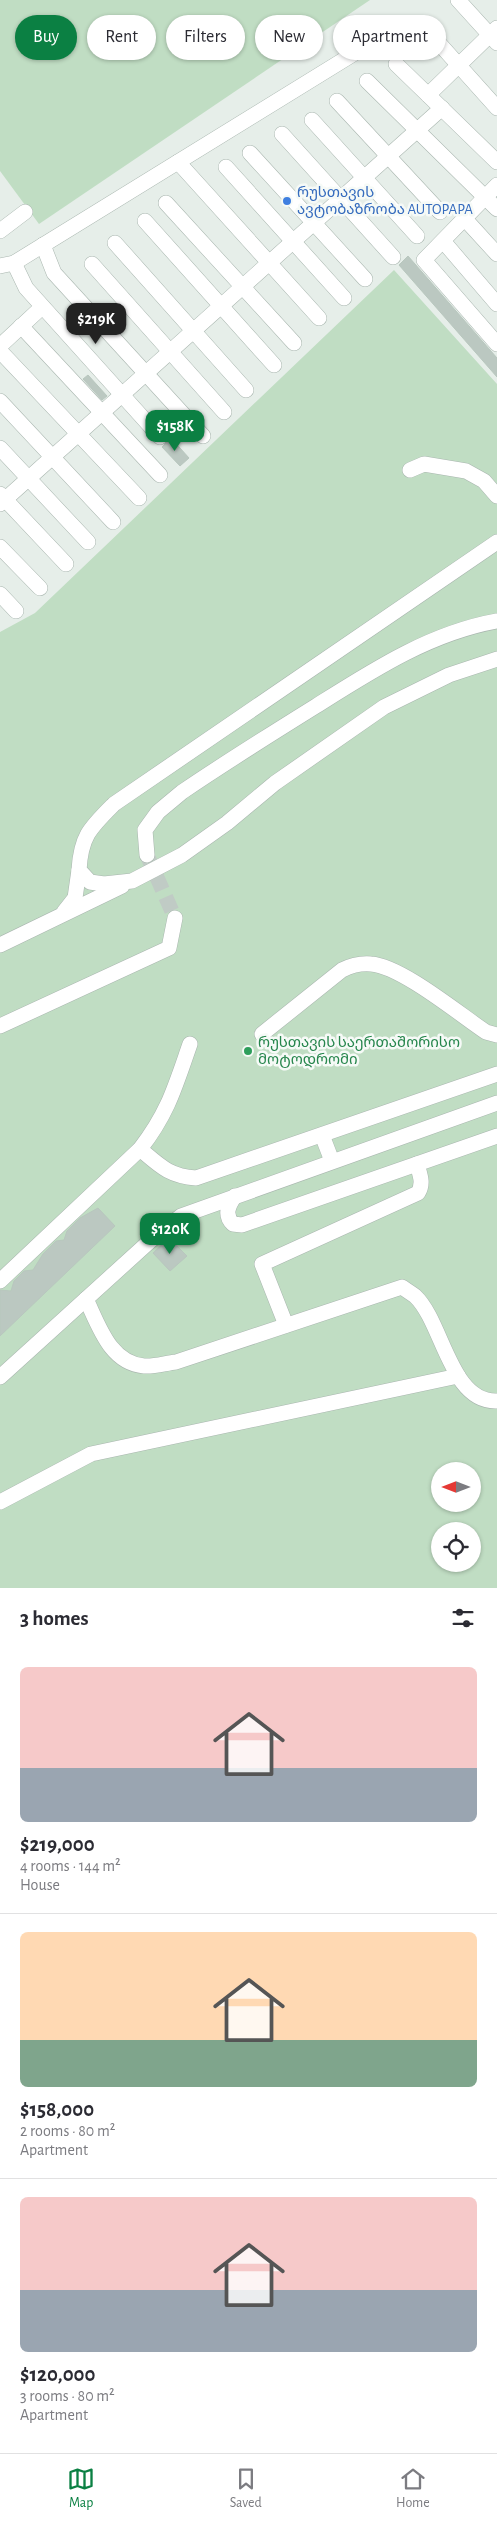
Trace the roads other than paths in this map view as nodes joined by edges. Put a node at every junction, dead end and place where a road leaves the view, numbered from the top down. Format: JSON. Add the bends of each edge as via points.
{"nodes":[{"id":1,"x":458,"y":0,"type":"edge"},
{"id":2,"x":495,"y":36,"type":"edge"},
{"id":3,"x":396,"y":64,"type":"dead end"},
{"id":4,"x":457,"y":65,"type":"junction"},
{"id":5,"x":367,"y":81,"type":"dead end"},
{"id":6,"x":428,"y":95,"type":"junction"},
{"id":7,"x":337,"y":101,"type":"dead end"},
{"id":8,"x":442,"y":108,"type":"junction"},
{"id":9,"x":497,"y":108,"type":"edge"},
{"id":10,"x":312,"y":120,"type":"dead end"},
{"id":11,"x":417,"y":130,"type":"junction"},
{"id":12,"x":282,"y":134,"type":"dead end"},
{"id":13,"x":250,"y":153,"type":"dead end"},
{"id":14,"x":389,"y":156,"type":"junction"},
{"id":15,"x":178,"y":162,"type":"junction"},
{"id":16,"x":497,"y":162,"type":"edge"},
{"id":17,"x":226,"y":168,"type":"dead end"},
{"id":18,"x":365,"y":178,"type":"junction"},
{"id":19,"x":497,"y":185,"type":"edge"},
{"id":20,"x":486,"y":197,"type":"junction"},
{"id":21,"x":341,"y":200,"type":"junction"},
{"id":22,"x":166,"y":203,"type":"dead end"},
{"id":23,"x":497,"y":209,"type":"edge"},
{"id":24,"x":25,"y":212,"type":"dead end"},
{"id":25,"x":440,"y":212,"type":"dead end"},
{"id":26,"x":465,"y":219,"type":"junction"},
{"id":27,"x":145,"y":221,"type":"dead end"},
{"id":28,"x":314,"y":224,"type":"junction"},
{"id":29,"x":0,"y":231,"type":"edge"},
{"id":30,"x":417,"y":236,"type":"dead end"},
{"id":31,"x":443,"y":241,"type":"junction"},
{"id":32,"x":294,"y":242,"type":"junction"},
{"id":33,"x":116,"y":243,"type":"dead end"},
{"id":34,"x":43,"y":245,"type":"junction"},
{"id":35,"x":497,"y":254,"type":"edge"},
{"id":36,"x":394,"y":257,"type":"dead end"},
{"id":37,"x":7,"y":264,"type":"edge"},
{"id":38,"x":92,"y":264,"type":"dead end"},
{"id":39,"x":270,"y":264,"type":"junction"},
{"id":40,"x":365,"y":279,"type":"dead end"},
{"id":41,"x":244,"y":288,"type":"junction"},
{"id":42,"x":344,"y":298,"type":"dead end"},
{"id":43,"x":497,"y":304,"type":"edge"},
{"id":44,"x":42,"y":307,"type":"junction"},
{"id":45,"x":222,"y":307,"type":"junction"},
{"id":46,"x":319,"y":318,"type":"dead end"},
{"id":47,"x":21,"y":326,"type":"junction"},
{"id":48,"x":194,"y":332,"type":"junction"},
{"id":49,"x":294,"y":343,"type":"dead end"},
{"id":50,"x":497,"y":344,"type":"edge"},
{"id":51,"x":0,"y":346,"type":"edge"},
{"id":52,"x":0,"y":351,"type":"edge"},
{"id":53,"x":171,"y":352,"type":"junction"},
{"id":54,"x":274,"y":366,"type":"dead end"},
{"id":55,"x":147,"y":374,"type":"junction"},
{"id":56,"x":246,"y":390,"type":"dead end"},
{"id":57,"x":122,"y":396,"type":"junction"},
{"id":58,"x":0,"y":401,"type":"edge"},
{"id":59,"x":224,"y":412,"type":"dead end"},
{"id":60,"x":102,"y":414,"type":"junction"},
{"id":61,"x":79,"y":434,"type":"junction"},
{"id":62,"x":203,"y":436,"type":"dead end"},
{"id":63,"x":160,"y":437,"type":"dead end"},
{"id":64,"x":0,"y":448,"type":"edge"},
{"id":65,"x":53,"y":457,"type":"junction"},
{"id":66,"x":410,"y":470,"type":"dead end"},
{"id":67,"x":160,"y":475,"type":"dead end"},
{"id":68,"x":29,"y":479,"type":"junction"},
{"id":69,"x":497,"y":496,"type":"edge"},
{"id":70,"x":139,"y":498,"type":"dead end"},
{"id":71,"x":2,"y":500,"type":"edge"},
{"id":72,"x":113,"y":522,"type":"dead end"},
{"id":73,"x":88,"y":542,"type":"dead end"},
{"id":74,"x":497,"y":542,"type":"edge"},
{"id":75,"x":0,"y":547,"type":"edge"},
{"id":76,"x":66,"y":564,"type":"dead end"},
{"id":77,"x":40,"y":588,"type":"dead end"},
{"id":78,"x":0,"y":594,"type":"edge"},
{"id":79,"x":16,"y":611,"type":"dead end"},
{"id":80,"x":497,"y":621,"type":"edge"},
{"id":81,"x":497,"y":660,"type":"edge"},
{"id":82,"x":147,"y":856,"type":"tunnel mouth"},
{"id":83,"x":79,"y":870,"type":"junction"},
{"id":84,"x":132,"y":881,"type":"junction"},
{"id":85,"x":63,"y":914,"type":"junction"},
{"id":86,"x":175,"y":918,"type":"tunnel mouth"},
{"id":87,"x":0,"y":945,"type":"edge"},
{"id":88,"x":0,"y":1026,"type":"edge"},
{"id":89,"x":262,"y":1034,"type":"dead end"},
{"id":90,"x":497,"y":1035,"type":"edge"},
{"id":91,"x":190,"y":1044,"type":"dead end"},
{"id":92,"x":497,"y":1074,"type":"edge"},
{"id":93,"x":497,"y":1103,"type":"edge"},
{"id":94,"x":322,"y":1135,"type":"junction"},
{"id":95,"x":497,"y":1136,"type":"edge"},
{"id":96,"x":140,"y":1150,"type":"junction"},
{"id":97,"x":332,"y":1161,"type":"junction"},
{"id":98,"x":417,"y":1164,"type":"junction"},
{"id":99,"x":235,"y":1196,"type":"junction"},
{"id":100,"x":0,"y":1280,"type":"edge"},
{"id":101,"x":86,"y":1299,"type":"junction"},
{"id":102,"x":286,"y":1325,"type":"junction"},
{"id":103,"x":458,"y":1376,"type":"junction"},
{"id":104,"x":0,"y":1377,"type":"edge"},
{"id":105,"x":497,"y":1401,"type":"edge"},
{"id":106,"x":0,"y":1502,"type":"edge"}],
"edges":[{"from":1,"to":2,"type":"street"},
{"from":2,"to":4,"type":"street"},
{"from":3,"to":6,"type":"street"},
{"from":4,"to":6,"type":"street"},
{"from":4,"to":9,"type":"street"},
{"from":4,"to":15,"type":"street","via":[[428,32],[397,27]]},
{"from":5,"to":11,"type":"street"},
{"from":6,"to":8,"type":"street"},
{"from":7,"to":14,"type":"street"},
{"from":8,"to":11,"type":"street"},
{"from":8,"to":16,"type":"street"},
{"from":10,"to":18,"type":"street"},
{"from":11,"to":14,"type":"street"},
{"from":11,"to":20,"type":"street"},
{"from":12,"to":21,"type":"street"},
{"from":13,"to":28,"type":"street"},
{"from":14,"to":18,"type":"street"},
{"from":14,"to":25,"type":"street"},
{"from":15,"to":34,"type":"street"},
{"from":15,"to":39,"type":"street"},
{"from":17,"to":32,"type":"street"},
{"from":18,"to":21,"type":"street"},
{"from":18,"to":30,"type":"street"},
{"from":19,"to":20,"type":"street"},
{"from":20,"to":23,"type":"street"},
{"from":20,"to":26,"type":"street"},
{"from":21,"to":28,"type":"street"},
{"from":21,"to":36,"type":"street"},
{"from":22,"to":41,"type":"street"},
{"from":24,"to":29,"type":"street"},
{"from":26,"to":31,"type":"street"},
{"from":26,"to":35,"type":"street"},
{"from":27,"to":45,"type":"street"},
{"from":28,"to":32,"type":"street"},
{"from":28,"to":40,"type":"street"},
{"from":31,"to":43,"type":"street"},
{"from":31,"to":50,"type":"street","via":[[424,260]]},
{"from":32,"to":39,"type":"street"},
{"from":32,"to":42,"type":"street"},
{"from":33,"to":48,"type":"street"},
{"from":34,"to":37,"type":"street"},
{"from":34,"to":55,"type":"street","via":[[54,273]]},
{"from":37,"to":44,"type":"street"},
{"from":38,"to":53,"type":"street"},
{"from":39,"to":41,"type":"street"},
{"from":39,"to":46,"type":"street"},
{"from":41,"to":45,"type":"street"},
{"from":41,"to":49,"type":"street"},
{"from":44,"to":47,"type":"street"},
{"from":44,"to":57,"type":"street"},
{"from":45,"to":48,"type":"street"},
{"from":45,"to":54,"type":"street"},
{"from":47,"to":51,"type":"street"},
{"from":47,"to":60,"type":"street"},
{"from":48,"to":53,"type":"street"},
{"from":48,"to":56,"type":"street"},
{"from":52,"to":61,"type":"street"},
{"from":53,"to":55,"type":"street"},
{"from":53,"to":59,"type":"street"},
{"from":55,"to":57,"type":"street"},
{"from":55,"to":62,"type":"street"},
{"from":57,"to":60,"type":"street"},
{"from":57,"to":63,"type":"street"},
{"from":58,"to":65,"type":"street"},
{"from":60,"to":61,"type":"street"},
{"from":60,"to":67,"type":"street"},
{"from":61,"to":65,"type":"street"},
{"from":61,"to":70,"type":"street"},
{"from":64,"to":68,"type":"street"},
{"from":65,"to":68,"type":"street"},
{"from":65,"to":72,"type":"street"},
{"from":66,"to":69,"type":"street","via":[[424,464],[466,471],[484,481]]},
{"from":68,"to":71,"type":"street"},
{"from":68,"to":73,"type":"street"},
{"from":71,"to":76,"type":"street"},
{"from":74,"to":83,"type":"street","via":[[114,804],[90,828],[80,850]]},
{"from":75,"to":77,"type":"street"},
{"from":78,"to":79,"type":"street"},
{"from":80,"to":82,"type":"street","via":[[471,626],[429,641],[390,660],[182,792],[158,812],[145,830]]},
{"from":81,"to":84,"type":"street","via":[[449,675],[384,708],[275,783],[182,855]]},
{"from":83,"to":84,"type":"street","via":[[90,882],[113,884]]},
{"from":83,"to":85,"type":"street","via":[[75,898]]},
{"from":84,"to":85,"type":"street"},
{"from":85,"to":87,"type":"street"},
{"from":86,"to":88,"type":"street","via":[[168,948]]},
{"from":89,"to":90,"type":"street","via":[[342,970],[356,964],[373,964],[396,971],[486,1032]]},
{"from":91,"to":96,"type":"street","via":[[170,1103]]},
{"from":92,"to":94,"type":"street"},
{"from":93,"to":97,"type":"street"},
{"from":94,"to":96,"type":"street","via":[[196,1178],[167,1172]]},
{"from":94,"to":97,"type":"street"},
{"from":95,"to":98,"type":"street"},
{"from":96,"to":100,"type":"street"},
{"from":97,"to":99,"type":"street"},
{"from":98,"to":99,"type":"street","via":[[242,1225],[232,1224],[228,1219],[227,1210]]},
{"from":98,"to":102,"type":"street","via":[[422,1178],[418,1193],[262,1264]]},
{"from":99,"to":101,"type":"street","via":[[181,1216]]},
{"from":101,"to":102,"type":"street","via":[[108,1344],[126,1362],[146,1366],[176,1362]]},
{"from":101,"to":104,"type":"street"},
{"from":102,"to":103,"type":"street","via":[[402,1288],[416,1297],[433,1323]]},
{"from":103,"to":105,"type":"street","via":[[468,1389],[488,1401]]},
{"from":103,"to":106,"type":"street","via":[[91,1454]]}]}
